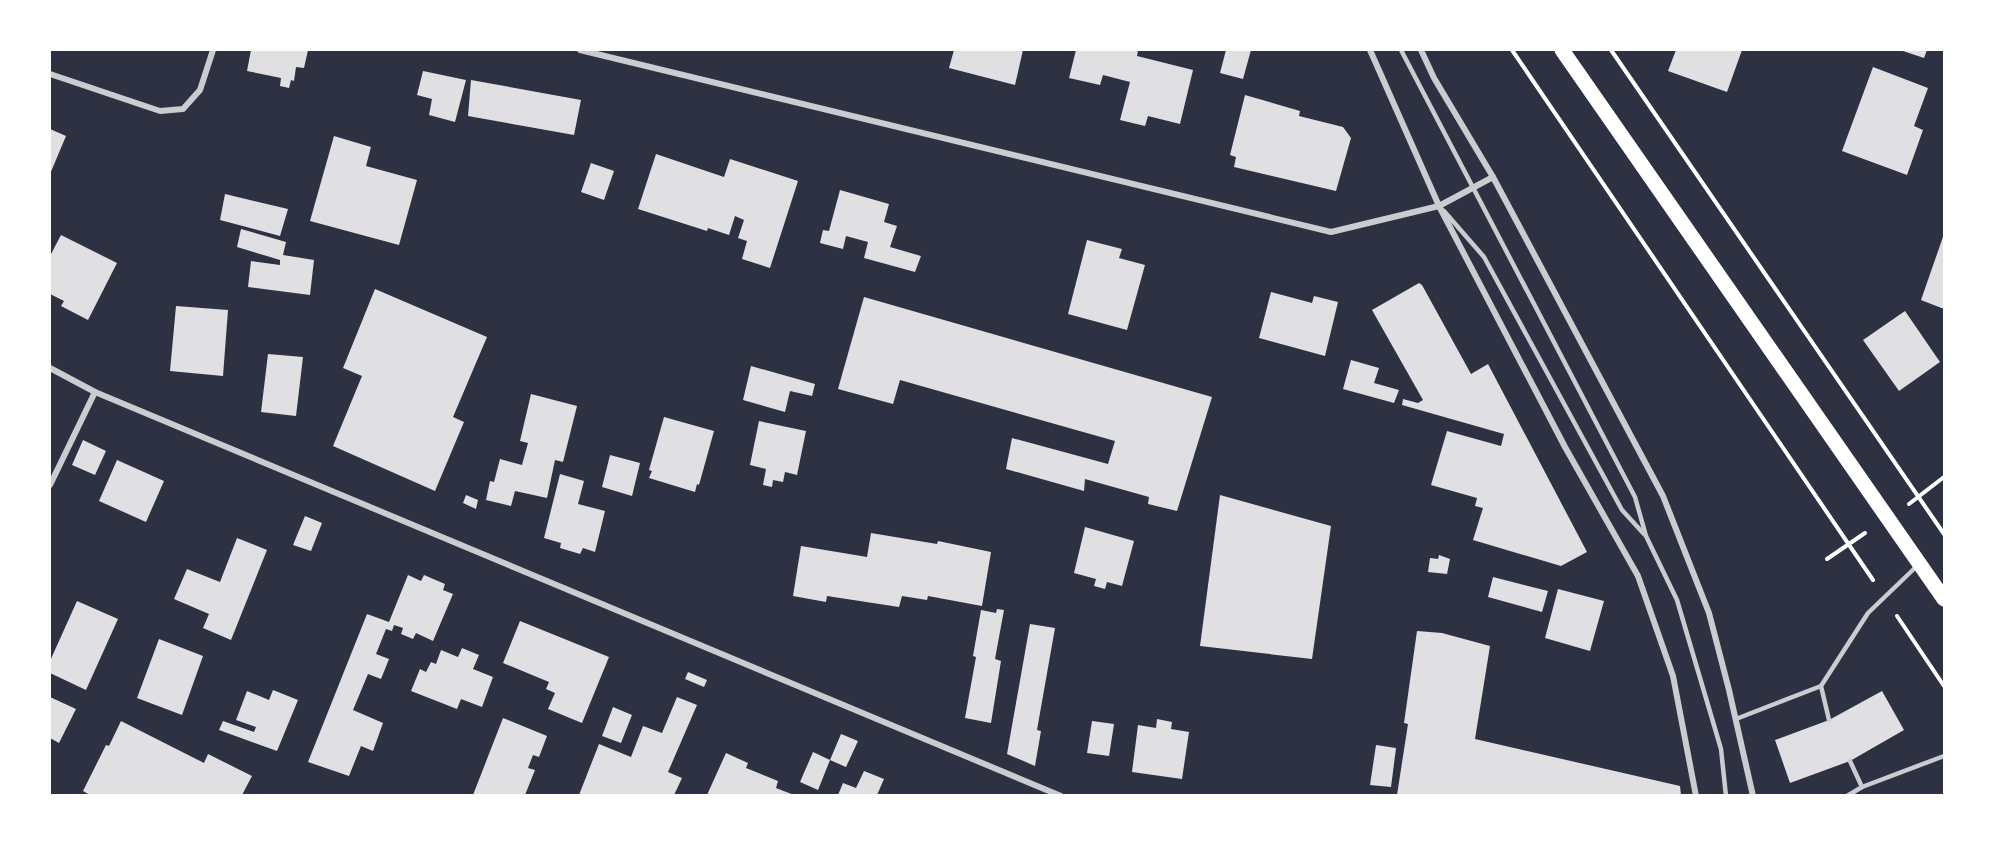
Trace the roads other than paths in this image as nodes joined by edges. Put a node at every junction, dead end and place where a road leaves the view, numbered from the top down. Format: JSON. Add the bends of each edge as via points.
{"nodes":[{"id":1,"x":213,"y":50,"type":"edge"},
{"id":2,"x":580,"y":50,"type":"edge"},
{"id":3,"x":1370,"y":50,"type":"edge"},
{"id":4,"x":1401,"y":50,"type":"edge"},
{"id":5,"x":1421,"y":50,"type":"edge"},
{"id":6,"x":1562,"y":50,"type":"edge"},
{"id":7,"x":50,"y":74,"type":"edge"},
{"id":8,"x":1493,"y":177,"type":"junction"},
{"id":9,"x":1473,"y":188,"type":"junction"},
{"id":10,"x":1439,"y":206,"type":"junction"},
{"id":11,"x":50,"y":368,"type":"edge"},
{"id":12,"x":95,"y":392,"type":"junction"},
{"id":13,"x":50,"y":485,"type":"edge"},
{"id":14,"x":1646,"y":536,"type":"junction"},
{"id":15,"x":1920,"y":564,"type":"junction"},
{"id":16,"x":1944,"y":599,"type":"edge"},
{"id":17,"x":1821,"y":686,"type":"junction"},
{"id":18,"x":1736,"y":718,"type":"junction"},
{"id":19,"x":1829,"y":720,"type":"dead end"},
{"id":20,"x":1944,"y":756,"type":"edge"},
{"id":21,"x":1850,"y":761,"type":"dead end"},
{"id":22,"x":1862,"y":787,"type":"junction"},
{"id":23,"x":1061,"y":795,"type":"edge"},
{"id":24,"x":1696,"y":795,"type":"edge"},
{"id":25,"x":1726,"y":795,"type":"edge"},
{"id":26,"x":1753,"y":795,"type":"edge"},
{"id":27,"x":1847,"y":795,"type":"edge"}],
"edges":[{"from":1,"to":7,"type":"street","via":[[200,90],[183,109],[160,111]]},
{"from":2,"to":10,"type":"street","via":[[1331,232]]},
{"from":3,"to":10,"type":"street"},
{"from":4,"to":9,"type":"lane"},
{"from":5,"to":8,"type":"street"},
{"from":6,"to":15,"type":"main road"},
{"from":8,"to":9,"type":"street"},
{"from":8,"to":18,"type":"street","via":[[1663,496],[1709,613]]},
{"from":9,"to":10,"type":"street"},
{"from":9,"to":14,"type":"lane","via":[[1635,497]]},
{"from":10,"to":14,"type":"lane","via":[[1484,257],[1622,510]]},
{"from":10,"to":24,"type":"street","via":[[1565,447],[1638,576],[1673,676]]},
{"from":11,"to":12,"type":"street"},
{"from":12,"to":13,"type":"street"},
{"from":12,"to":23,"type":"street"},
{"from":14,"to":25,"type":"lane","via":[[1677,600],[1721,749]]},
{"from":15,"to":16,"type":"main road"},
{"from":15,"to":17,"type":"lane","via":[[1868,613]]},
{"from":17,"to":18,"type":"lane"},
{"from":17,"to":19,"type":"lane"},
{"from":18,"to":26,"type":"street"},
{"from":20,"to":22,"type":"lane"},
{"from":21,"to":22,"type":"lane"},
{"from":22,"to":27,"type":"lane"}]}
